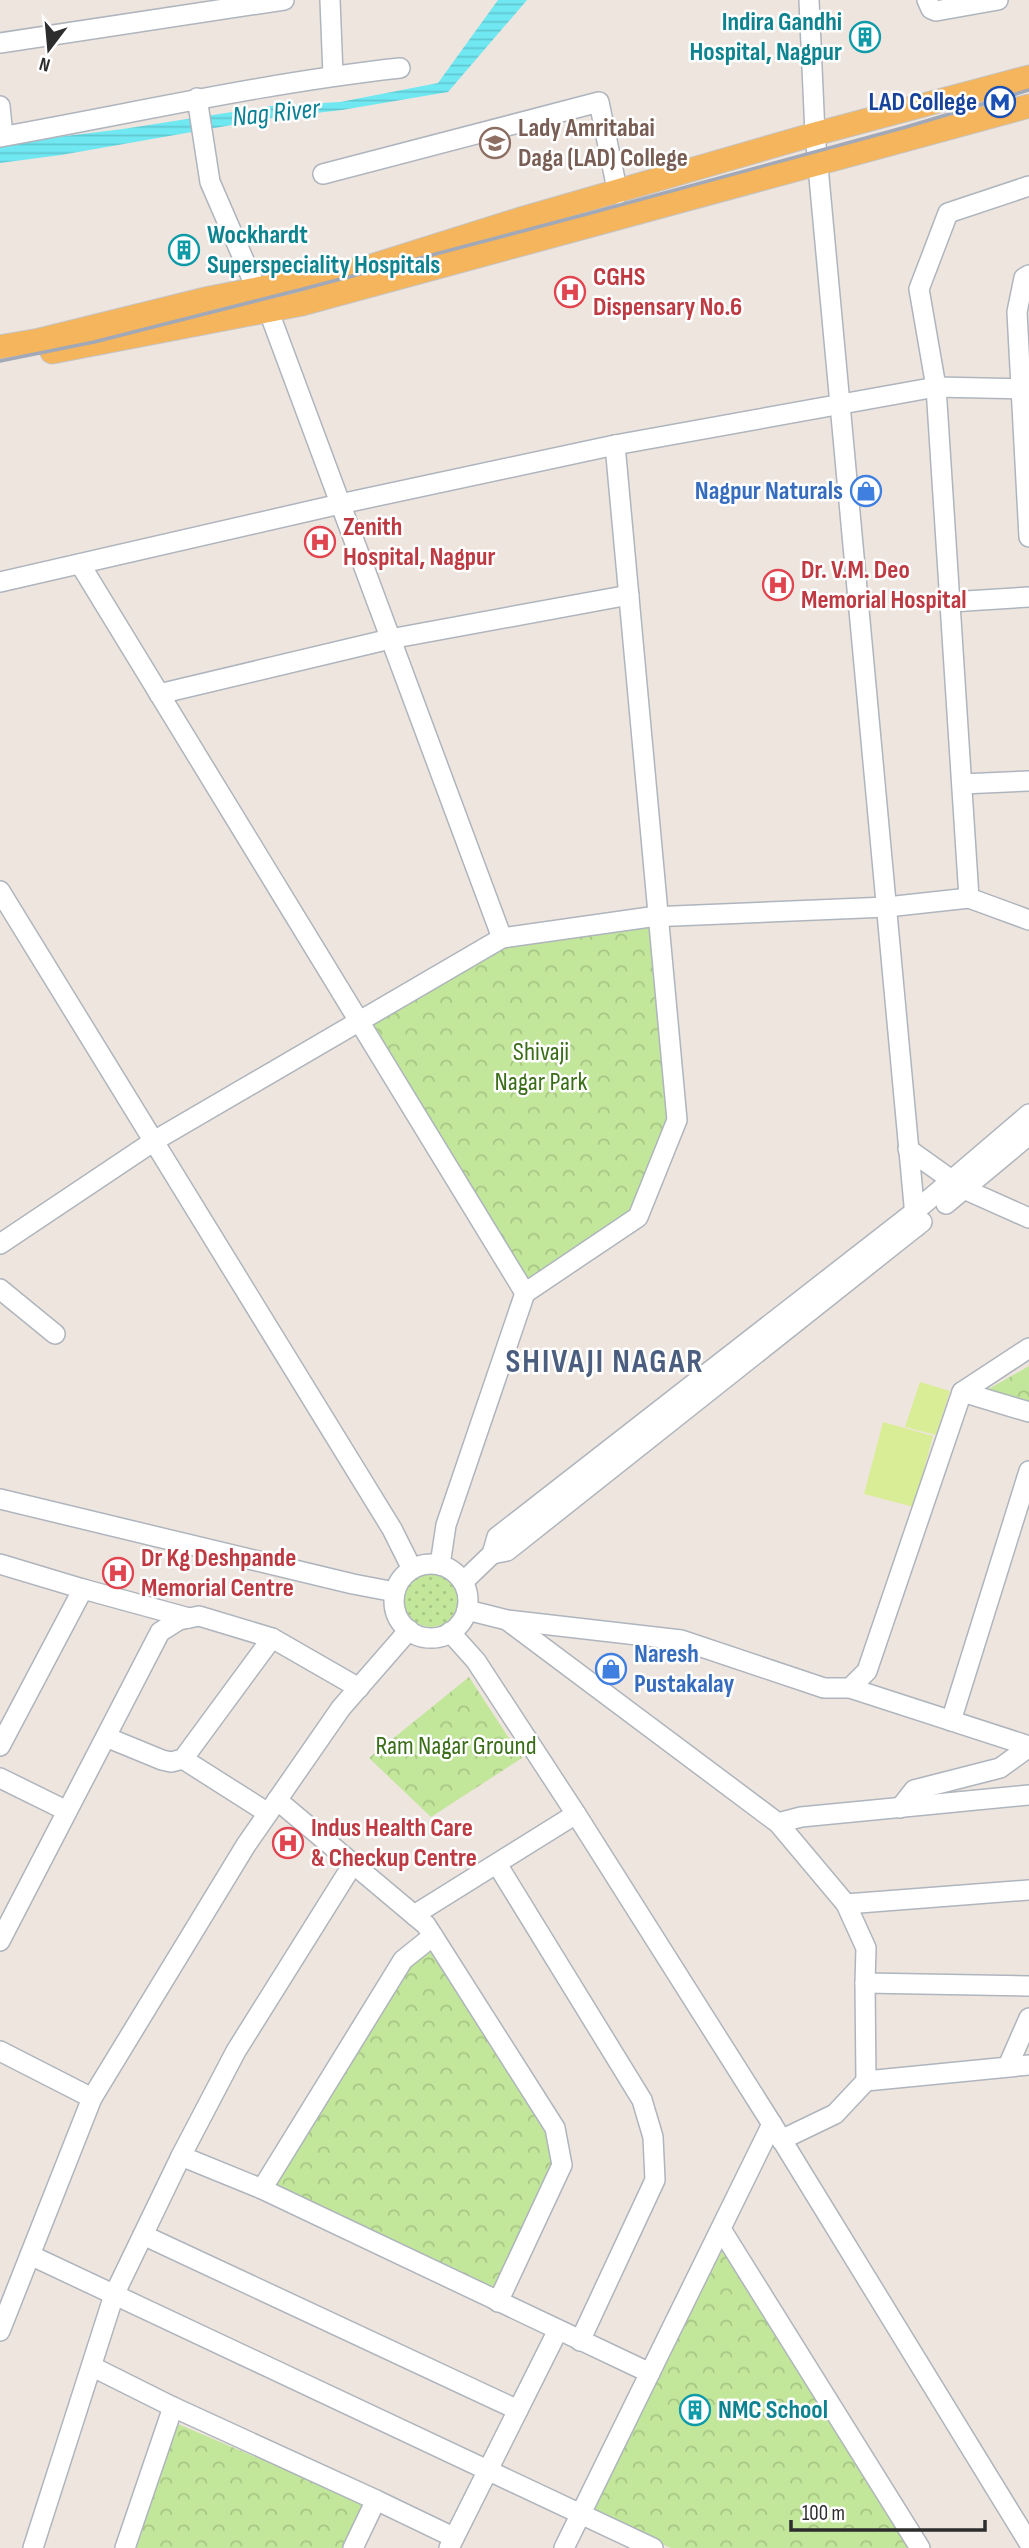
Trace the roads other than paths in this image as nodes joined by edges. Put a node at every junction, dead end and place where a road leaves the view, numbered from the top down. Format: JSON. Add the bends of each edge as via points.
{"nodes":[{"id":1,"x":284,"y":0,"type":"edge"},
{"id":2,"x":330,"y":0,"type":"edge"},
{"id":3,"x":809,"y":0,"type":"edge"},
{"id":4,"x":927,"y":0,"type":"edge"},
{"id":5,"x":998,"y":0,"type":"edge"},
{"id":6,"x":0,"y":43,"type":"edge"},
{"id":7,"x":400,"y":68,"type":"dead end"},
{"id":8,"x":333,"y":75,"type":"junction"},
{"id":9,"x":1029,"y":77,"type":"edge"},
{"id":10,"x":198,"y":100,"type":"junction"},
{"id":11,"x":0,"y":106,"type":"edge"},
{"id":12,"x":1029,"y":106,"type":"edge"},
{"id":13,"x":815,"y":134,"type":"junction"},
{"id":14,"x":1,"y":136,"type":"edge"},
{"id":15,"x":819,"y":163,"type":"junction"},
{"id":16,"x":323,"y":174,"type":"dead end"},
{"id":17,"x":1029,"y":186,"type":"edge"},
{"id":18,"x":618,"y":192,"type":"junction"},
{"id":19,"x":1029,"y":275,"type":"edge"},
{"id":20,"x":256,"y":288,"type":"junction"},
{"id":21,"x":269,"y":312,"type":"junction"},
{"id":22,"x":0,"y":347,"type":"edge"},
{"id":23,"x":0,"y":361,"type":"edge"},
{"id":24,"x":936,"y":387,"type":"junction"},
{"id":25,"x":1024,"y":389,"type":"edge"},
{"id":26,"x":840,"y":404,"type":"junction"},
{"id":27,"x":615,"y":445,"type":"junction"},
{"id":28,"x":1027,"y":487,"type":"edge"},
{"id":29,"x":340,"y":504,"type":"junction"},
{"id":30,"x":1029,"y":537,"type":"edge"},
{"id":31,"x":80,"y":564,"type":"junction"},
{"id":32,"x":0,"y":582,"type":"edge"},
{"id":33,"x":629,"y":595,"type":"junction"},
{"id":34,"x":1029,"y":597,"type":"edge"},
{"id":35,"x":950,"y":602,"type":"junction"},
{"id":36,"x":390,"y":639,"type":"junction"},
{"id":37,"x":159,"y":694,"type":"junction"},
{"id":38,"x":1029,"y":781,"type":"edge"},
{"id":39,"x":962,"y":784,"type":"junction"},
{"id":40,"x":0,"y":891,"type":"edge"},
{"id":41,"x":970,"y":898,"type":"junction"},
{"id":42,"x":887,"y":907,"type":"junction"},
{"id":43,"x":658,"y":917,"type":"junction"},
{"id":44,"x":1029,"y":920,"type":"edge"},
{"id":45,"x":502,"y":938,"type":"junction"},
{"id":46,"x":359,"y":1022,"type":"junction"},
{"id":47,"x":1029,"y":1114,"type":"edge"},
{"id":48,"x":1029,"y":1135,"type":"edge"},
{"id":49,"x":155,"y":1140,"type":"junction"},
{"id":50,"x":908,"y":1149,"type":"junction"},
{"id":51,"x":959,"y":1184,"type":"junction"},
{"id":52,"x":1029,"y":1218,"type":"edge"},
{"id":53,"x":914,"y":1220,"type":"junction"},
{"id":54,"x":0,"y":1244,"type":"edge"},
{"id":55,"x":0,"y":1289,"type":"edge"},
{"id":56,"x":525,"y":1293,"type":"junction"},
{"id":57,"x":55,"y":1334,"type":"dead end"},
{"id":58,"x":1029,"y":1348,"type":"edge"},
{"id":59,"x":962,"y":1392,"type":"junction"},
{"id":60,"x":1029,"y":1412,"type":"edge"},
{"id":61,"x":1029,"y":1471,"type":"edge"},
{"id":62,"x":0,"y":1499,"type":"edge"},
{"id":63,"x":0,"y":1564,"type":"edge"},
{"id":64,"x":440,"y":1565,"type":"junction"},
{"id":65,"x":412,"y":1569,"type":"junction"},
{"id":66,"x":463,"y":1582,"type":"junction"},
{"id":67,"x":83,"y":1589,"type":"junction"},
{"id":68,"x":395,"y":1592,"type":"junction"},
{"id":69,"x":467,"y":1610,"type":"junction"},
{"id":70,"x":189,"y":1618,"type":"junction"},
{"id":71,"x":507,"y":1620,"type":"junction"},
{"id":72,"x":409,"y":1630,"type":"junction"},
{"id":73,"x":450,"y":1632,"type":"junction"},
{"id":74,"x":272,"y":1638,"type":"junction"},
{"id":75,"x":359,"y":1688,"type":"junction"},
{"id":76,"x":850,"y":1688,"type":"junction"},
{"id":77,"x":951,"y":1721,"type":"junction"},
{"id":78,"x":106,"y":1737,"type":"junction"},
{"id":79,"x":0,"y":1746,"type":"edge"},
{"id":80,"x":1029,"y":1746,"type":"edge"},
{"id":81,"x":183,"y":1759,"type":"junction"},
{"id":82,"x":0,"y":1778,"type":"edge"},
{"id":83,"x":1029,"y":1796,"type":"edge"},
{"id":84,"x":272,"y":1807,"type":"junction"},
{"id":85,"x":900,"y":1808,"type":"junction"},
{"id":86,"x":67,"y":1811,"type":"junction"},
{"id":87,"x":576,"y":1814,"type":"junction"},
{"id":88,"x":778,"y":1823,"type":"junction"},
{"id":89,"x":353,"y":1864,"type":"junction"},
{"id":90,"x":496,"y":1864,"type":"junction"},
{"id":91,"x":1029,"y":1890,"type":"edge"},
{"id":92,"x":846,"y":1904,"type":"junction"},
{"id":93,"x":414,"y":1915,"type":"junction"},
{"id":94,"x":433,"y":1936,"type":"junction"},
{"id":95,"x":0,"y":1941,"type":"edge"},
{"id":96,"x":865,"y":1983,"type":"junction"},
{"id":97,"x":1029,"y":1986,"type":"edge"},
{"id":98,"x":1029,"y":2018,"type":"edge"},
{"id":99,"x":0,"y":2051,"type":"edge"},
{"id":100,"x":1029,"y":2065,"type":"edge"},
{"id":101,"x":1007,"y":2066,"type":"junction"},
{"id":102,"x":866,"y":2081,"type":"junction"},
{"id":103,"x":92,"y":2098,"type":"junction"},
{"id":104,"x":777,"y":2132,"type":"junction"},
{"id":105,"x":181,"y":2156,"type":"junction"},
{"id":106,"x":262,"y":2189,"type":"junction"},
{"id":107,"x":721,"y":2229,"type":"junction"},
{"id":108,"x":143,"y":2235,"type":"junction"},
{"id":109,"x":30,"y":2255,"type":"junction"},
{"id":110,"x":114,"y":2295,"type":"junction"},
{"id":111,"x":498,"y":2302,"type":"junction"},
{"id":112,"x":558,"y":2330,"type":"junction"},
{"id":113,"x":0,"y":2331,"type":"edge"},
{"id":114,"x":580,"y":2341,"type":"junction"},
{"id":115,"x":93,"y":2367,"type":"junction"},
{"id":116,"x":650,"y":2374,"type":"junction"},
{"id":117,"x":173,"y":2407,"type":"junction"},
{"id":118,"x":518,"y":2410,"type":"junction"},
{"id":119,"x":488,"y":2470,"type":"junction"},
{"id":120,"x":376,"y":2500,"type":"junction"},
{"id":121,"x":581,"y":2514,"type":"junction"},
{"id":122,"x":451,"y":2543,"type":"edge"},
{"id":123,"x":1029,"y":2543,"type":"edge"},
{"id":124,"x":33,"y":2548,"type":"edge"},
{"id":125,"x":125,"y":2548,"type":"edge"},
{"id":126,"x":353,"y":2548,"type":"edge"},
{"id":127,"x":564,"y":2548,"type":"edge"},
{"id":128,"x":653,"y":2548,"type":"edge"},
{"id":129,"x":920,"y":2548,"type":"edge"}],
"edges":[{"from":1,"to":6,"type":"street"},
{"from":2,"to":8,"type":"street"},
{"from":3,"to":13,"type":"street"},
{"from":4,"to":5,"type":"street","via":[[936,11]]},
{"from":7,"to":8,"type":"street"},
{"from":8,"to":10,"type":"street"},
{"from":9,"to":13,"type":"main road"},
{"from":10,"to":14,"type":"street"},
{"from":10,"to":20,"type":"street","via":[[210,182]]},
{"from":11,"to":14,"type":"street"},
{"from":12,"to":15,"type":"main road"},
{"from":13,"to":15,"type":"street"},
{"from":13,"to":18,"type":"main road"},
{"from":15,"to":21,"type":"main road"},
{"from":15,"to":26,"type":"street"},
{"from":16,"to":18,"type":"street","via":[[599,102]]},
{"from":17,"to":24,"type":"street","via":[[948,213],[919,289]]},
{"from":18,"to":20,"type":"main road","via":[[365,268]]},
{"from":19,"to":25,"type":"street","via":[[1024,278],[1017,312]]},
{"from":20,"to":21,"type":"street"},
{"from":20,"to":22,"type":"main road"},
{"from":21,"to":23,"type":"main road"},
{"from":21,"to":29,"type":"street"},
{"from":24,"to":25,"type":"street"},
{"from":24,"to":26,"type":"street"},
{"from":24,"to":35,"type":"street"},
{"from":25,"to":28,"type":"street"},
{"from":26,"to":27,"type":"street"},
{"from":26,"to":42,"type":"street"},
{"from":27,"to":29,"type":"street"},
{"from":27,"to":33,"type":"street"},
{"from":28,"to":30,"type":"street"},
{"from":29,"to":31,"type":"street"},
{"from":29,"to":36,"type":"street"},
{"from":31,"to":32,"type":"street"},
{"from":31,"to":37,"type":"street"},
{"from":33,"to":36,"type":"street"},
{"from":33,"to":43,"type":"street"},
{"from":34,"to":35,"type":"street"},
{"from":35,"to":39,"type":"street"},
{"from":36,"to":37,"type":"street"},
{"from":36,"to":45,"type":"street"},
{"from":37,"to":46,"type":"street"},
{"from":38,"to":39,"type":"street"},
{"from":39,"to":41,"type":"street"},
{"from":40,"to":49,"type":"street"},
{"from":41,"to":42,"type":"street"},
{"from":41,"to":44,"type":"street"},
{"from":42,"to":43,"type":"street"},
{"from":42,"to":50,"type":"street"},
{"from":43,"to":45,"type":"street"},
{"from":43,"to":56,"type":"street","via":[[677,1120],[638,1217]]},
{"from":45,"to":46,"type":"street"},
{"from":46,"to":49,"type":"street"},
{"from":46,"to":56,"type":"street"},
{"from":47,"to":51,"type":"street"},
{"from":48,"to":51,"type":"street"},
{"from":49,"to":54,"type":"street"},
{"from":49,"to":65,"type":"street"},
{"from":50,"to":51,"type":"street"},
{"from":50,"to":53,"type":"street"},
{"from":51,"to":52,"type":"street"},
{"from":51,"to":53,"type":"street"},
{"from":53,"to":66,"type":"street","via":[[507,1551],[492,1554]]},
{"from":55,"to":57,"type":"street"},
{"from":56,"to":64,"type":"street","via":[[446,1525]]},
{"from":58,"to":59,"type":"street"},
{"from":59,"to":60,"type":"street"},
{"from":59,"to":76,"type":"street","via":[[867,1671]]},
{"from":61,"to":77,"type":"street"},
{"from":62,"to":68,"type":"street"},
{"from":63,"to":67,"type":"street"},
{"from":64,"to":65,"type":"street"},
{"from":64,"to":66,"type":"street"},
{"from":65,"to":68,"type":"street"},
{"from":66,"to":69,"type":"street"},
{"from":67,"to":70,"type":"street"},
{"from":67,"to":79,"type":"street"},
{"from":68,"to":72,"type":"street","via":[[396,1613]]},
{"from":69,"to":71,"type":"street"},
{"from":69,"to":73,"type":"street"},
{"from":70,"to":74,"type":"street","via":[[199,1616]]},
{"from":70,"to":78,"type":"street","via":[[160,1632]]},
{"from":71,"to":76,"type":"street","via":[[681,1640],[824,1688]]},
{"from":71,"to":88,"type":"street"},
{"from":72,"to":73,"type":"street","via":[[430,1638]]},
{"from":72,"to":75,"type":"street"},
{"from":73,"to":87,"type":"street","via":[[476,1661]]},
{"from":74,"to":75,"type":"street"},
{"from":74,"to":81,"type":"street"},
{"from":75,"to":84,"type":"street"},
{"from":76,"to":77,"type":"street"},
{"from":77,"to":80,"type":"street"},
{"from":78,"to":81,"type":"street","via":[[162,1760]]},
{"from":78,"to":86,"type":"street"},
{"from":80,"to":85,"type":"street","via":[[1000,1768],[914,1790]]},
{"from":81,"to":84,"type":"street"},
{"from":82,"to":86,"type":"street"},
{"from":83,"to":85,"type":"street"},
{"from":84,"to":89,"type":"street"},
{"from":84,"to":103,"type":"street"},
{"from":85,"to":88,"type":"street"},
{"from":86,"to":95,"type":"street"},
{"from":87,"to":90,"type":"street"},
{"from":87,"to":104,"type":"street"},
{"from":88,"to":92,"type":"street"},
{"from":89,"to":93,"type":"street"},
{"from":89,"to":105,"type":"street","via":[[236,2052]]},
{"from":90,"to":93,"type":"street"},
{"from":90,"to":114,"type":"street","via":[[642,2100],[653,2137],[655,2180]]},
{"from":91,"to":92,"type":"street"},
{"from":92,"to":96,"type":"street","via":[[866,1948]]},
{"from":93,"to":94,"type":"street"},
{"from":94,"to":106,"type":"street","via":[[403,1959]]},
{"from":94,"to":111,"type":"street","via":[[555,2129],[562,2165]]},
{"from":96,"to":97,"type":"street"},
{"from":96,"to":102,"type":"street"},
{"from":98,"to":101,"type":"street"},
{"from":99,"to":103,"type":"street"},
{"from":100,"to":101,"type":"street"},
{"from":101,"to":102,"type":"street"},
{"from":102,"to":104,"type":"street","via":[[835,2114]]},
{"from":103,"to":109,"type":"street"},
{"from":104,"to":107,"type":"street"},
{"from":104,"to":123,"type":"street"},
{"from":105,"to":106,"type":"street"},
{"from":105,"to":108,"type":"street"},
{"from":106,"to":111,"type":"street"},
{"from":107,"to":116,"type":"street"},
{"from":107,"to":129,"type":"street"},
{"from":108,"to":110,"type":"street"},
{"from":108,"to":118,"type":"street"},
{"from":109,"to":110,"type":"street"},
{"from":109,"to":113,"type":"street"},
{"from":110,"to":115,"type":"street"},
{"from":110,"to":119,"type":"street"},
{"from":111,"to":112,"type":"street"},
{"from":112,"to":114,"type":"street"},
{"from":112,"to":118,"type":"street"},
{"from":114,"to":116,"type":"street"},
{"from":115,"to":117,"type":"street"},
{"from":115,"to":124,"type":"street"},
{"from":116,"to":121,"type":"street"},
{"from":117,"to":120,"type":"street"},
{"from":117,"to":125,"type":"street"},
{"from":118,"to":119,"type":"street"},
{"from":119,"to":121,"type":"street"},
{"from":119,"to":122,"type":"street"},
{"from":120,"to":122,"type":"street"},
{"from":120,"to":126,"type":"street"},
{"from":121,"to":127,"type":"street"},
{"from":121,"to":128,"type":"street"}]}
